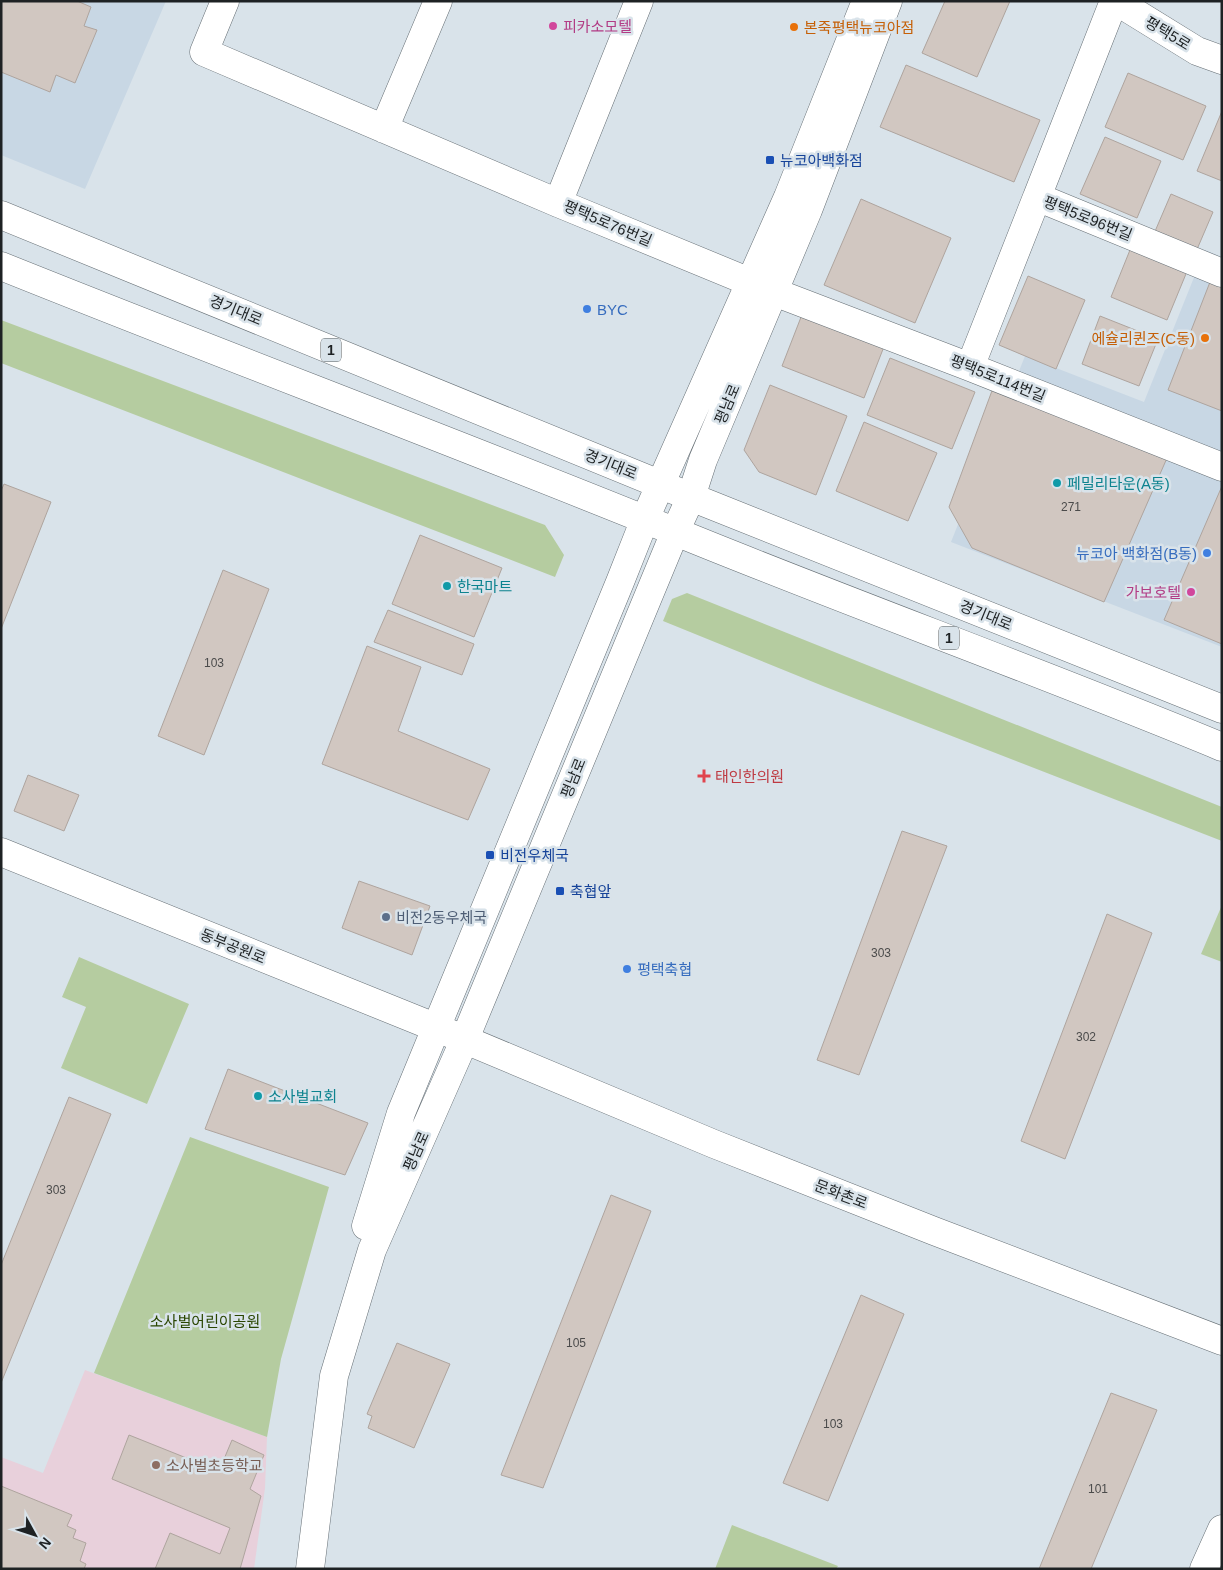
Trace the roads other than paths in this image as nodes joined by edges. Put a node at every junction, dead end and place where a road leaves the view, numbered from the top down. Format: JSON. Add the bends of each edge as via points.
{"nodes":[{"id":1,"x":225,"y":1,"type":"edge"},
{"id":2,"x":438,"y":1,"type":"edge"},
{"id":3,"x":639,"y":1,"type":"edge"},
{"id":4,"x":866,"y":1,"type":"edge"},
{"id":5,"x":888,"y":1,"type":"edge"},
{"id":6,"x":1115,"y":1,"type":"edge"},
{"id":7,"x":1222,"y":60,"type":"edge"},
{"id":8,"x":384,"y":129,"type":"junction"},
{"id":9,"x":1037,"y":197,"type":"junction"},
{"id":10,"x":558,"y":203,"type":"junction"},
{"id":11,"x":1,"y":215,"type":"edge"},
{"id":12,"x":1,"y":266,"type":"edge"},
{"id":13,"x":1222,"y":273,"type":"edge"},
{"id":14,"x":762,"y":288,"type":"junction"},
{"id":15,"x":970,"y":367,"type":"junction"},
{"id":16,"x":1222,"y":467,"type":"edge"},
{"id":17,"x":661,"y":485,"type":"junction"},
{"id":18,"x":691,"y":497,"type":"junction"},
{"id":19,"x":645,"y":519,"type":"junction"},
{"id":20,"x":675,"y":532,"type":"junction"},
{"id":21,"x":1222,"y":709,"type":"edge"},
{"id":22,"x":1222,"y":747,"type":"edge"},
{"id":23,"x":1,"y":852,"type":"edge"},
{"id":24,"x":437,"y":1028,"type":"junction"},
{"id":25,"x":464,"y":1041,"type":"junction"},
{"id":26,"x":1222,"y":1341,"type":"edge"},
{"id":27,"x":1222,"y":1529,"type":"edge"},
{"id":28,"x":292,"y":1569,"type":"edge"},
{"id":29,"x":310,"y":1569,"type":"edge"},
{"id":30,"x":1204,"y":1569,"type":"edge"}],
"edges":[{"from":1,"to":8,"type":"street","via":[[204,52]]},
{"from":2,"to":8,"type":"street"},
{"from":3,"to":10,"type":"street","name":"평택5로76번길"},
{"from":4,"to":14,"type":"street","via":[[788,197]]},
{"from":5,"to":14,"type":"street","name":"평남로","via":[[808,210]]},
{"from":6,"to":7,"type":"street","name":"평택5로","via":[[1197,50]]},
{"from":6,"to":9,"type":"street","name":"평택5로96번길"},
{"from":8,"to":10,"type":"street"},
{"from":9,"to":13,"type":"street","name":"평택5로96번길"},
{"from":9,"to":15,"type":"street"},
{"from":10,"to":14,"type":"street","name":"평택5로76번길"},
{"from":11,"to":17,"type":"street","name":"경기대로","number":"1"},
{"from":12,"to":19,"type":"street","number":"1"},
{"from":14,"to":15,"type":"street","name":"평택5로114번길"},
{"from":14,"to":17,"type":"street"},
{"from":14,"to":18,"type":"street","name":"평남로"},
{"from":15,"to":16,"type":"street","name":"평택5로114번길"},
{"from":17,"to":18,"type":"street","name":"경기대로","number":"1"},
{"from":17,"to":19,"type":"street"},
{"from":18,"to":20,"type":"street","name":"평남로"},
{"from":18,"to":21,"type":"street","name":"경기대로","number":"1"},
{"from":19,"to":20,"type":"street","number":"1"},
{"from":19,"to":24,"type":"street"},
{"from":20,"to":22,"type":"street","number":"1"},
{"from":20,"to":25,"type":"street","name":"평남로"},
{"from":23,"to":24,"type":"street","name":"동부공원로"},
{"from":24,"to":25,"type":"street","name":"동부공원로"},
{"from":24,"to":28,"type":"street","via":[[401,1113],[315,1395]]},
{"from":25,"to":26,"type":"street","name":"문화촌로","via":[[714,1144]]},
{"from":25,"to":29,"type":"street","name":"평남로","via":[[372,1250],[334,1376]]},
{"from":27,"to":30,"type":"street"}]}
